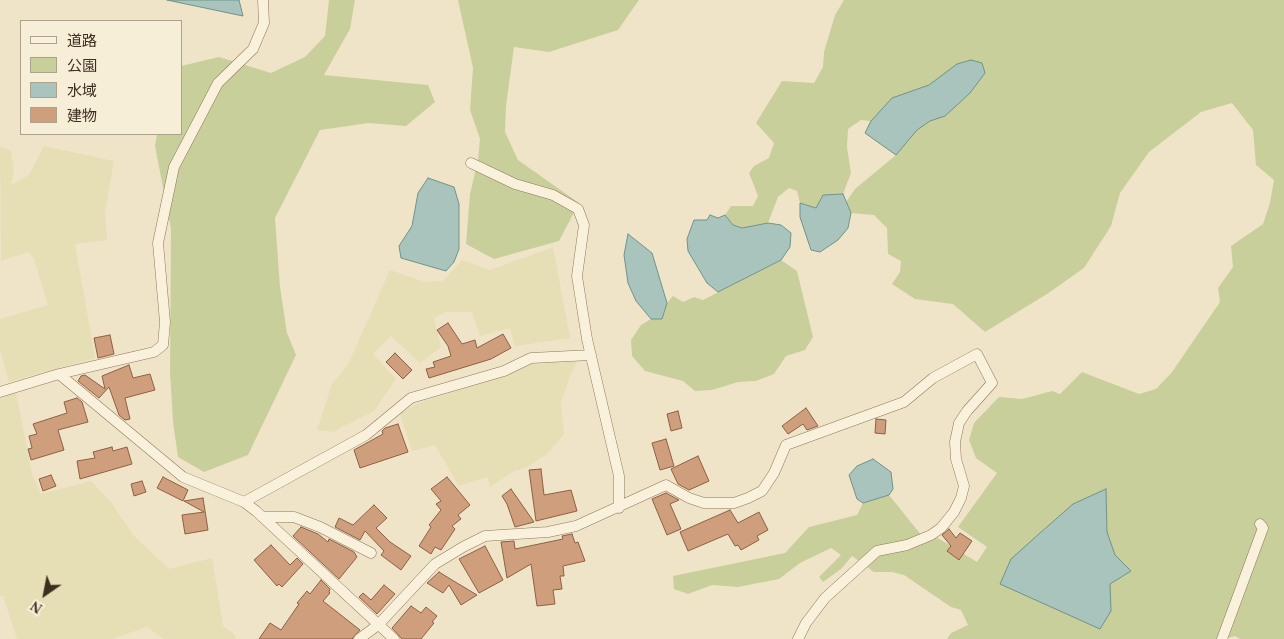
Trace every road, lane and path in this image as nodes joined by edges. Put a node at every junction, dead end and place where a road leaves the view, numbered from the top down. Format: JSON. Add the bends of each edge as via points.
{"nodes":[{"id":1,"x":263,"y":0,"type":"edge"},
{"id":2,"x":471,"y":164,"type":"dead end"},
{"id":3,"x":591,"y":355,"type":"junction"},
{"id":4,"x":59,"y":374,"type":"junction"},
{"id":5,"x":0,"y":392,"type":"edge"},
{"id":6,"x":244,"y":502,"type":"junction"},
{"id":7,"x":618,"y":508,"type":"junction"},
{"id":8,"x":264,"y":517,"type":"junction"},
{"id":9,"x":1260,"y":524,"type":"dead end"},
{"id":10,"x":371,"y":553,"type":"dead end"},
{"id":11,"x":378,"y":624,"type":"junction"},
{"id":12,"x":359,"y":639,"type":"edge"},
{"id":13,"x":394,"y":639,"type":"edge"},
{"id":14,"x":798,"y":639,"type":"edge"},
{"id":15,"x":1222,"y":639,"type":"edge"}],
"edges":[{"from":1,"to":4,"type":"street","via":[[264,23],[254,49],[218,83],[174,167],[158,243],[166,322],[163,345],[154,352]]},
{"from":2,"to":3,"type":"street","via":[[515,184],[553,194],[578,209],[584,225],[577,276]]},
{"from":3,"to":6,"type":"street","via":[[531,358],[504,371],[410,398],[366,435]]},
{"from":3,"to":7,"type":"street","via":[[619,476]]},
{"from":4,"to":5,"type":"street"},
{"from":4,"to":6,"type":"street","via":[[183,477]]},
{"from":6,"to":8,"type":"street"},
{"from":7,"to":11,"type":"street","via":[[576,526],[548,532],[486,536],[463,547],[435,564]]},
{"from":7,"to":14,"type":"street","via":[[666,485],[704,503],[748,498],[762,491],[786,445],[904,402],[933,378],[977,354],[992,384],[960,423],[955,442],[956,459],[964,486],[954,512],[931,536],[877,551],[825,598]]},
{"from":8,"to":10,"type":"street","via":[[294,517]]},
{"from":8,"to":11,"type":"street"},
{"from":9,"to":15,"type":"street","via":[[1263,528]]},
{"from":11,"to":12,"type":"street"},
{"from":11,"to":13,"type":"street"}]}
